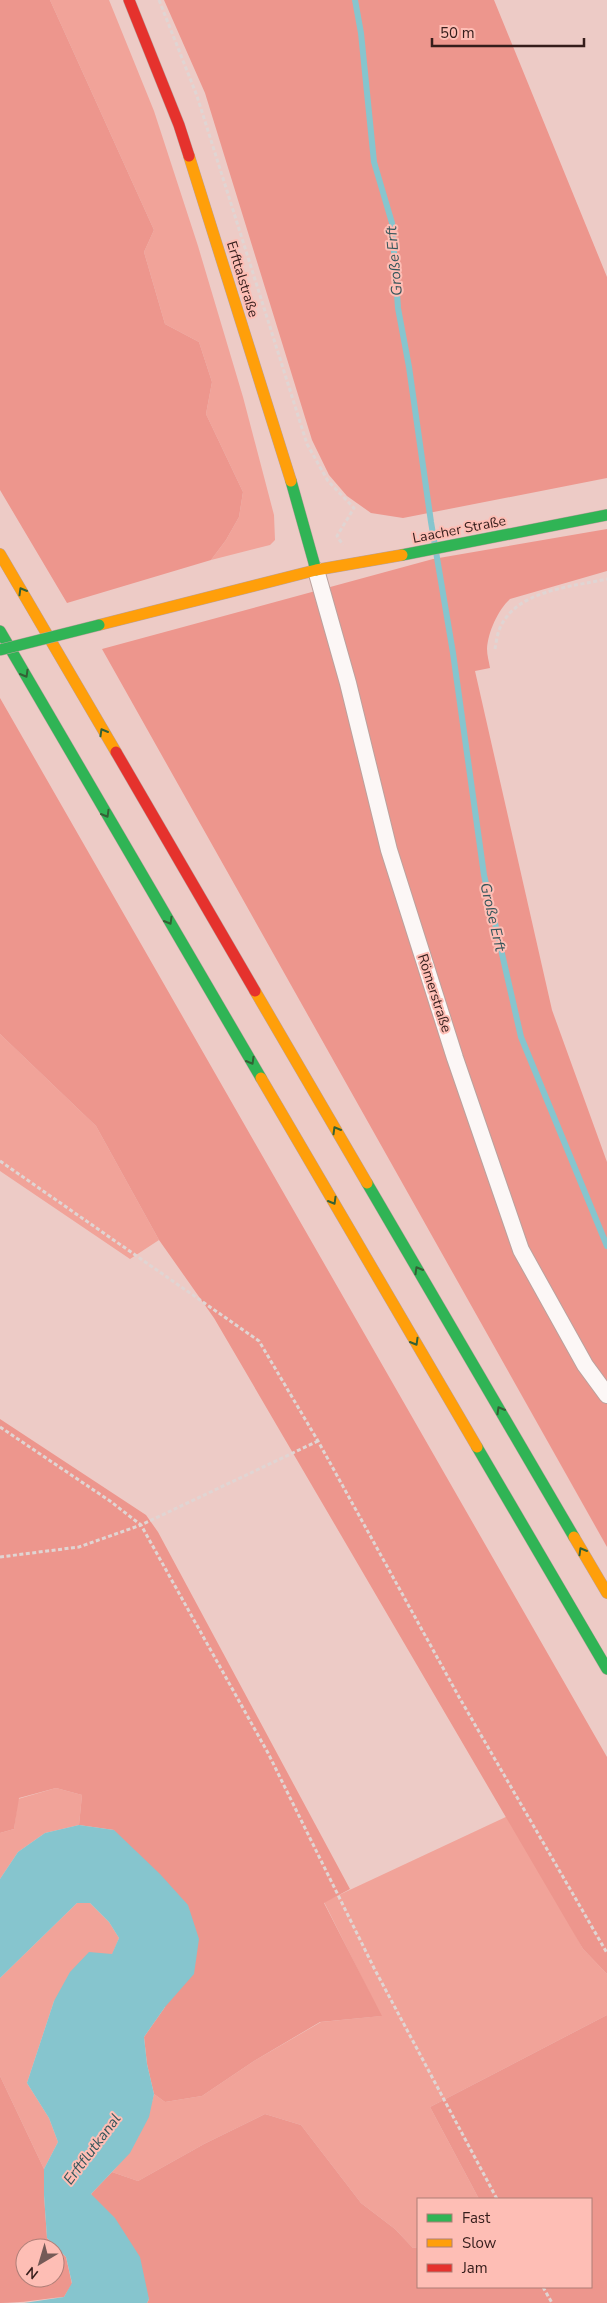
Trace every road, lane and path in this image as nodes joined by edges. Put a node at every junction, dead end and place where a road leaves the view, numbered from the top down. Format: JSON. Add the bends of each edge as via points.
{"nodes":[{"id":1,"x":129,"y":0,"type":"edge"},
{"id":2,"x":159,"y":0,"type":"edge"},
{"id":3,"x":607,"y":515,"type":"edge"},
{"id":4,"x":0,"y":554,"type":"edge"},
{"id":5,"x":356,"y":563,"type":"junction"},
{"id":6,"x":316,"y":570,"type":"junction"},
{"id":7,"x":607,"y":579,"type":"edge"},
{"id":8,"x":0,"y":632,"type":"edge"},
{"id":9,"x":495,"y":649,"type":"dead end"},
{"id":10,"x":0,"y":650,"type":"edge"},
{"id":11,"x":0,"y":1160,"type":"edge"},
{"id":12,"x":607,"y":1395,"type":"edge"},
{"id":13,"x":0,"y":1427,"type":"edge"},
{"id":14,"x":318,"y":1441,"type":"junction"},
{"id":15,"x":141,"y":1525,"type":"junction"},
{"id":16,"x":0,"y":1558,"type":"edge"},
{"id":17,"x":607,"y":1593,"type":"edge"},
{"id":18,"x":607,"y":1670,"type":"edge"},
{"id":19,"x":607,"y":1953,"type":"edge"},
{"id":20,"x":496,"y":2198,"type":"edge"},
{"id":21,"x":544,"y":2288,"type":"edge"},
{"id":22,"x":552,"y":2303,"type":"edge"}],
"edges":[{"from":1,"to":6,"type":"main road","name":"Erfttalstraße","via":[[179,125],[296,496]]},
{"from":2,"to":5,"type":"path","via":[[198,96],[307,444],[328,481],[354,508],[337,536]]},
{"from":3,"to":5,"type":"main road","name":"Laacher Straße"},
{"from":17,"to":4,"type":"main road","one_way":true},
{"from":5,"to":6,"type":"main road","name":"Laacher Straße"},
{"from":6,"to":10,"type":"main road","name":"Laacher Straße","bridge":true},
{"from":6,"to":12,"type":"street","name":"Römerstraße","via":[[389,850],[455,1058],[521,1250],[585,1365]]},
{"from":7,"to":9,"type":"path","via":[[533,596],[512,611],[499,630]]},
{"from":8,"to":18,"type":"main road","one_way":true},
{"from":11,"to":14,"type":"path","via":[[260,1341]]},
{"from":13,"to":15,"type":"path"},
{"from":14,"to":15,"type":"path"},
{"from":14,"to":19,"type":"path","via":[[464,1705]]},
{"from":15,"to":16,"type":"path","via":[[79,1546]]},
{"from":15,"to":20,"type":"path","via":[[268,1753],[374,1968]]},
{"from":21,"to":22,"type":"path"}]}
